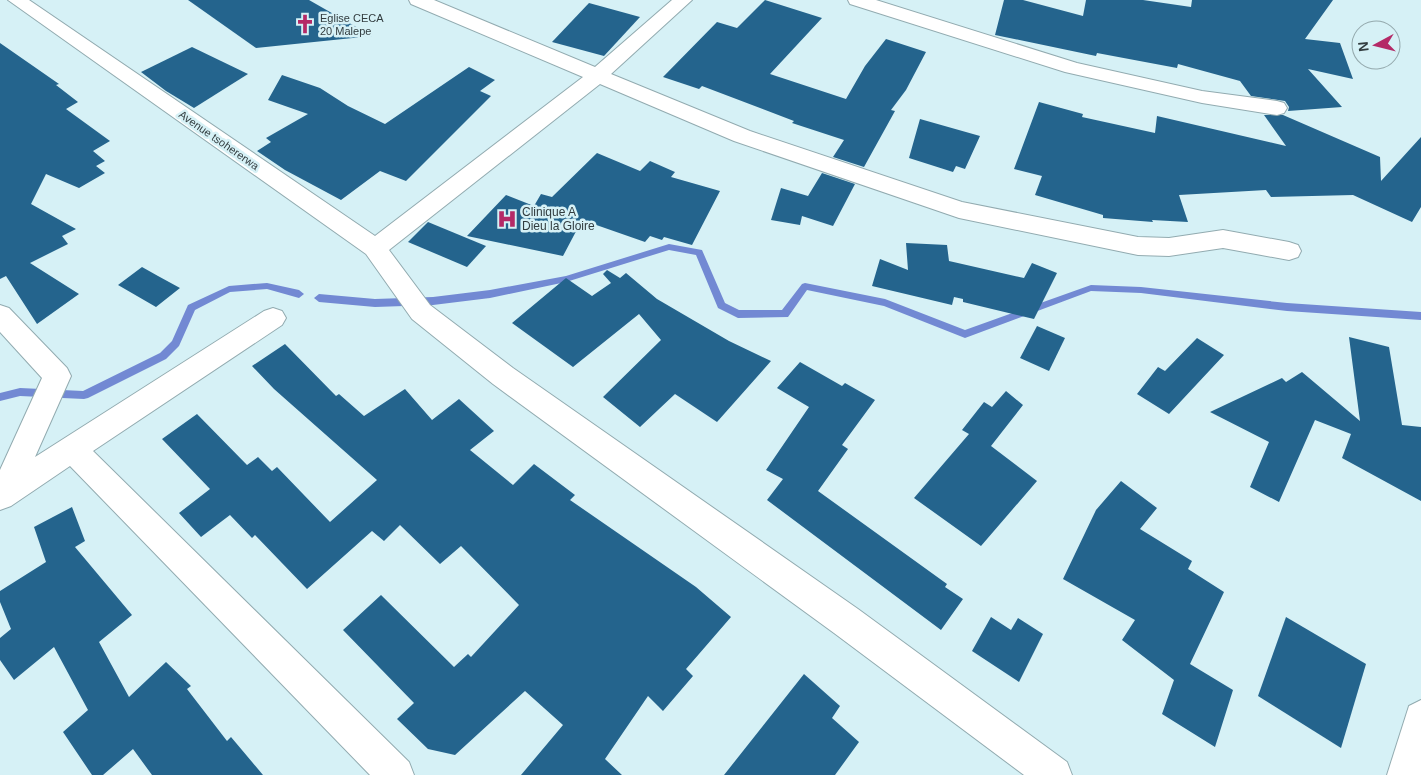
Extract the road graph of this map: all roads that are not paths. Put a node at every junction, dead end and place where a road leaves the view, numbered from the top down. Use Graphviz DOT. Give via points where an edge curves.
graph roads {
  1 [pos="17,0"];
  2 [pos="418,0"];
  3 [pos="683,0"];
  4 [pos="857,0"];
  5 [pos="598,75"];
  6 [pos="1277,108"];
  7 [pos="374,248"];
  8 [pos="1289,251"];
  9 [pos="0,315"];
  10 [pos="273,318"];
  11 [pos="71,448"];
  12 [pos="2,494"];
  13 [pos="1421,718"];
  14 [pos="396,775"];
  15 [pos="1054,775"];
  16 [pos="1405,775"];
  1 -- 7 [label="street, Avenue tsohererwa"];
  2 -- 5 [label="street"];
  3 -- 5 [label="street"];
  4 -- 6 [label="street" via="1072,68 1202,97"];
  5 -- 7 [label="street"];
  5 -- 8 [label="street" via="742,136 959,210 1138,246 1169,247 1223,239"];
  7 -- 15 [label="street, Avenue tsohererwa" via="414,303 503,376 846,621"];
  9 -- 12 [label="street" via="53,387"];
  10 -- 11 [label="street"];
  11 -- 12 [label="street"];
  11 -- 14 [label="street"];
  13 -- 16 [label="street"];
}
